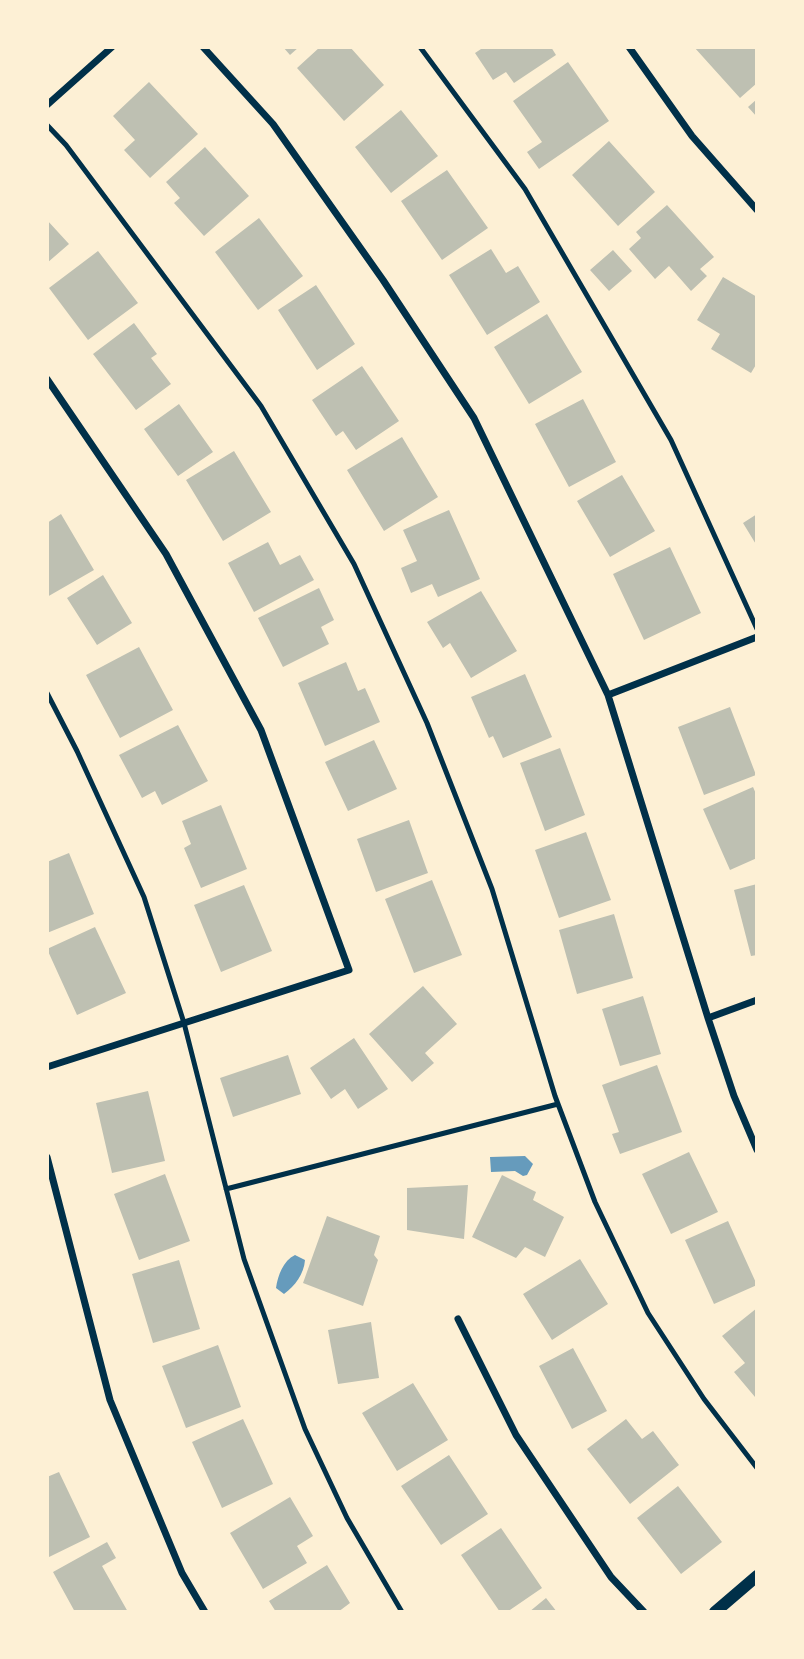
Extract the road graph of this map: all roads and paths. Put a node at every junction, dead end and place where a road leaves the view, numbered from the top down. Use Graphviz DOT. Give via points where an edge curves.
graph roads {
  1 [pos="112,47"];
  2 [pos="203,47"];
  3 [pos="420,47"];
  4 [pos="629,47"];
  5 [pos="47,105"];
  6 [pos="47,125"];
  7 [pos="757,210"];
  8 [pos="47,379"];
  9 [pos="757,629"];
  10 [pos="757,637"];
  11 [pos="47,694"];
  12 [pos="608,695"];
  13 [pos="757,1000"];
  14 [pos="708,1018"];
  15 [pos="184,1023"];
  16 [pos="47,1067"];
  17 [pos="558,1104"];
  18 [pos="757,1150"];
  19 [pos="47,1157"];
  20 [pos="226,1189"];
  21 [pos="458,1319"];
  22 [pos="757,1468"];
  23 [pos="757,1576"];
  24 [pos="205,1612"];
  25 [pos="402,1612"];
  26 [pos="644,1612"];
  27 [pos="715,1612"];
  1 -- 5 [label="street"];
  2 -- 12 [label="street" via="273,124 474,418"];
  3 -- 9 [label="lane" via="525,189 671,440"];
  4 -- 7 [label="street" via="692,136"];
  6 -- 17 [label="lane" via="261,406 354,564 427,723 492,890"];
  8 -- 15 [label="street" via="166,554 261,730 349,970"];
  10 -- 12 [label="street"];
  11 -- 15 [label="lane" via="144,897"];
  12 -- 14 [label="street"];
  13 -- 14 [label="street"];
  14 -- 18 [label="street"];
  15 -- 16 [label="street"];
  15 -- 20 [label="lane"];
  17 -- 20 [label="lane"];
  17 -- 22 [label="lane" via="595,1202 648,1312 704,1399"];
  19 -- 24 [label="street" via="110,1399 181,1573"];
  20 -- 25 [label="lane" via="244,1259 305,1429 347,1518"];
  21 -- 26 [label="street" via="516,1435 611,1577"];
  23 -- 27 [label="street"];
}
